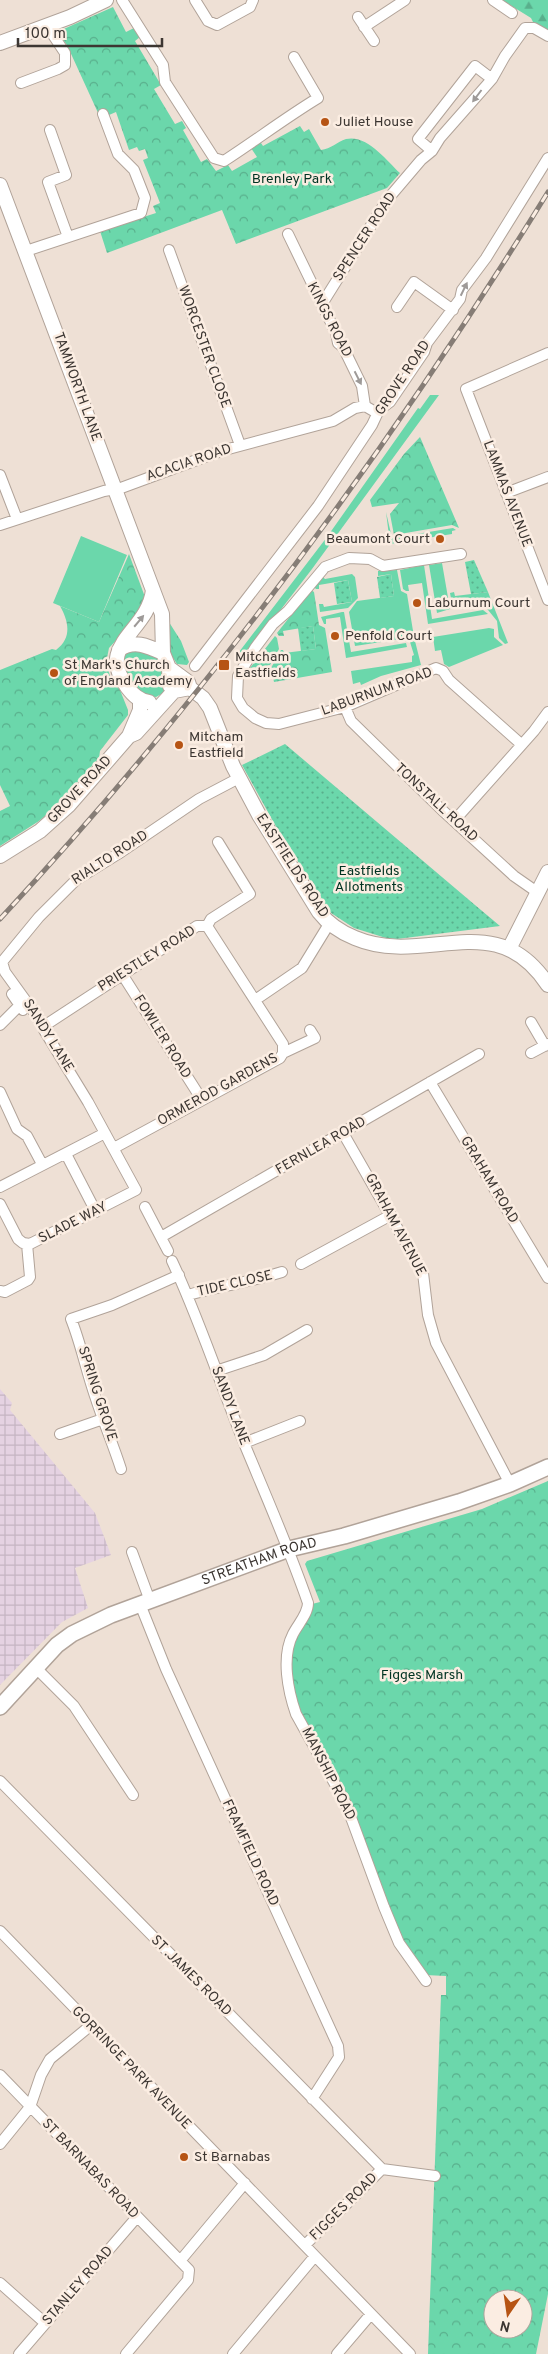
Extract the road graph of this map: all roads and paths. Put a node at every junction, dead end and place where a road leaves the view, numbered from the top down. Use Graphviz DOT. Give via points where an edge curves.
graph roads {
  1 [pos="105,0"];
  2 [pos="122,0"];
  3 [pos="195,0"];
  4 [pos="253,0"];
  5 [pos="405,0"];
  6 [pos="493,0"];
  7 [pos="512,13"];
  8 [pos="358,17"];
  9 [pos="47,26"];
  10 [pos="364,27"];
  11 [pos="548,36"];
  12 [pos="374,41"];
  13 [pos="0,43"];
  14 [pos="294,57"];
  15 [pos="492,79"];
  16 [pos="21,83"];
  17 [pos="103,114"];
  18 [pos="50,130"];
  19 [pos="432,151"];
  20 [pos="548,158"];
  21 [pos="1,190"];
  22 [pos="288,234"];
  23 [pos="68,237"];
  24 [pos="169,250"];
  25 [pos="26,251"];
  26 [pos="322,304"];
  27 [pos="397,307"];
  28 [pos="453,310"];
  29 [pos="548,353"];
  30 [pos="365,406"];
  31 [pos="377,413"];
  32 [pos="240,445"];
  33 [pos="0,475"];
  34 [pos="548,477"];
  35 [pos="114,488"];
  36 [pos="506,493"];
  37 [pos="17,519"];
  38 [pos="0,525"];
  39 [pos="461,554"];
  40 [pos="153,590"];
  41 [pos="548,600"];
  42 [pos="119,650"];
  43 [pos="163,653"];
  44 [pos="195,666"];
  45 [pos="169,668"];
  46 [pos="174,691"];
  47 [pos="195,692"];
  48 [pos="140,701"];
  49 [pos="164,701"];
  50 [pos="346,707"];
  51 [pos="548,712"];
  52 [pos="129,736"];
  53 [pos="521,744"];
  54 [pos="239,778"];
  55 [pos="454,821"];
  56 [pos="218,842"];
  57 [pos="0,856"];
  58 [pos="548,872"];
  59 [pos="537,892"];
  60 [pos="329,924"];
  61 [pos="207,926"];
  62 [pos="509,949"];
  63 [pos="2,962"];
  64 [pos="122,974"];
  65 [pos="548,985"];
  66 [pos="14,991"];
  67 [pos="255,1000"];
  68 [pos="20,1005"];
  69 [pos="26,1015"];
  70 [pos="531,1022"];
  71 [pos="0,1025"];
  72 [pos="44,1026"];
  73 [pos="310,1030"];
  74 [pos="546,1045"];
  75 [pos="283,1052"];
  76 [pos="531,1053"];
  77 [pos="479,1054"];
  78 [pos="430,1082"];
  79 [pos="0,1092"];
  80 [pos="202,1100"];
  81 [pos="344,1133"];
  82 [pos="105,1134"];
  83 [pos="114,1148"];
  84 [pos="66,1154"];
  85 [pos="42,1164"];
  86 [pos="0,1187"];
  87 [pos="136,1190"];
  88 [pos="0,1204"];
  89 [pos="145,1207"];
  90 [pos="96,1212"];
  91 [pos="391,1215"];
  92 [pos="161,1237"];
  93 [pos="27,1244"];
  94 [pos="168,1251"];
  95 [pos="172,1262"];
  96 [pos="301,1264"];
  97 [pos="282,1272"];
  98 [pos="179,1275"];
  99 [pos="548,1278"];
  100 [pos="0,1291"];
  101 [pos="188,1295"];
  102 [pos="307,1330"];
  103 [pos="216,1371"];
  104 [pos="103,1419"];
  105 [pos="300,1422"];
  106 [pos="60,1434"];
  107 [pos="244,1443"];
  108 [pos="548,1466"];
  109 [pos="120,1469"];
  110 [pos="510,1484"];
  111 [pos="132,1552"];
  112 [pos="291,1555"];
  113 [pos="145,1603"];
  114 [pos="35,1667"];
  115 [pos="0,1707"];
  116 [pos="0,1781"];
  117 [pos="133,1795"];
  118 [pos="0,1931"];
  119 [pos="426,1981"];
  120 [pos="90,2026"];
  121 [pos="0,2075"];
  122 [pos="312,2099"];
  123 [pos="30,2107"];
  124 [pos="0,2144"];
  125 [pos="382,2169"];
  126 [pos="435,2176"];
  127 [pos="244,2184"];
  128 [pos="137,2217"];
  129 [pos="305,2245"];
  130 [pos="315,2256"];
  131 [pos="180,2262"];
  132 [pos="0,2283"];
  133 [pos="371,2314"];
  134 [pos="45,2323"];
  135 [pos="19,2354"];
  136 [pos="126,2354"];
  137 [pos="233,2354"];
  138 [pos="337,2354"];
  139 [pos="410,2354"];
  1 -- 9 [label="street"];
  2 -- 14 [label="street" via="163,65 165,82 214,158 224,161 318,98"];
  3 -- 4 [label="street" via="208,21 217,25 250,7"];
  5 -- 10 [label="street"];
  6 -- 7 [label="street"];
  8 -- 10 [label="street"];
  9 -- 13 [label="street"];
  9 -- 16 [label="street" via="64,50 66,62 58,70"];
  10 -- 12 [label="street"];
  11 -- 15 [label="street, SPENCER ROAD" via="534,28 525,28"];
  15 -- 19 [label="street, SPENCER ROAD, one-way"];
  15 -- 19 [label="street" via="475,66 418,139"];
  17 -- 23 [label="street" via="118,154 134,170 145,202 140,213"];
  18 -- 23 [label="street" via="66,175 48,182"];
  19 -- 26 [label="street, SPENCER ROAD" via="387,200"];
  28 -- 20 [label="street, GROVE ROAD, one-way" via="462,290 486,258"];
  21 -- 25 [label="street, TAMWORTH LANE"];
  22 -- 26 [label="street, KINGS ROAD"];
  23 -- 25 [label="street"];
  24 -- 32 [label="street, WORCESTER CLOSE"];
  25 -- 35 [label="street, TAMWORTH LANE"];
  26 -- 30 [label="street, KINGS ROAD, one-way" via="338,343 362,386"];
  27 -- 28 [label="street" via="414,282"];
  28 -- 31 [label="street, GROVE ROAD" via="427,343 390,402"];
  29 -- 36 [label="street, LAMMAS AVENUE" via="466,389"];
  30 -- 31 [label="street"];
  30 -- 32 [label="street, ACACIA ROAD" via="324,424"];
  31 -- 44 [label="street, GROVE ROAD" via="318,506"];
  32 -- 35 [label="street, ACACIA ROAD"];
  33 -- 37 [label="street"];
  34 -- 36 [label="street"];
  35 -- 37 [label="street, ACACIA ROAD"];
  35 -- 40 [label="street, TAMWORTH LANE"];
  36 -- 41 [label="street, LAMMAS AVENUE"];
  37 -- 38 [label="street, ACACIA ROAD"];
  39 -- 50 [label="street, LABURNUM ROAD" via="383,566 370,559 349,558 324,567 268,631 237,680 239,702 248,714 266,723 278,724"];
  42 -- 40 [label="street, one-way" via="149,608"];
  40 -- 43 [label="street, TAMWORTH LANE" via="162,614"];
  42 -- 43 [label="street" via="136,644"];
  42 -- 48 [label="street" via="116,668"];
  43 -- 45 [label="street"];
  45 -- 46 [label="street" via="170,686"];
  45 -- 47 [label="street" via="188,682"];
  46 -- 47 [label="street"];
  46 -- 49 [label="street"];
  47 -- 54 [label="street, EASTFIELDS ROAD" via="210,708"];
  48 -- 49 [label="street"];
  48 -- 52 [label="street, GROVE ROAD" via="140,710"];
  49 -- 52 [label="street, GROVE ROAD" via="136,733"];
  50 -- 53 [label="street, LABURNUM ROAD" via="436,668"];
  50 -- 55 [label="street, TONSTALL ROAD" via="351,722"];
  51 -- 53 [label="street"];
  52 -- 57 [label="street, GROVE ROAD" via="55,819"];
  53 -- 55 [label="street"];
  54 -- 60 [label="street, EASTFIELDS ROAD" via="272,838"];
  54 -- 63 [label="street, RIALTO ROAD" via="199,799 76,880 39,917"];
  55 -- 59 [label="street, TONSTALL ROAD"];
  56 -- 61 [label="street, PRIESTLEY ROAD" via="250,894 211,919"];
  58 -- 59 [label="street"];
  59 -- 62 [label="street"];
  60 -- 62 [label="street, EASTFIELDS ROAD" via="360,940 387,947 408,948 472,940"];
  60 -- 67 [label="street" via="302,968"];
  61 -- 64 [label="street, PRIESTLEY ROAD" via="197,926"];
  61 -- 67 [label="street"];
  62 -- 65 [label="street, EASTFIELDS ROAD" via="529,963"];
  63 -- 66 [label="street, SANDY LANE"];
  64 -- 72 [label="street, PRIESTLEY ROAD"];
  64 -- 80 [label="street, FOWLER ROAD"];
  66 -- 68 [label="street"];
  66 -- 72 [label="street, SANDY LANE"];
  67 -- 75 [label="street" via="283,1044"];
  68 -- 69 [label="street"];
  68 -- 71 [label="street"];
  70 -- 74 [label="street"];
  72 -- 82 [label="street, SANDY LANE"];
  73 -- 75 [label="street, ORMEROD GARDENS" via="315,1038"];
  74 -- 76 [label="street"];
  75 -- 80 [label="street, ORMEROD GARDENS" via="280,1058"];
  77 -- 78 [label="street, FERNLEA ROAD"];
  78 -- 81 [label="street, FERNLEA ROAD"];
  78 -- 99 [label="street, GRAHAM ROAD"];
  79 -- 85 [label="street" via="17,1129 27,1136"];
  80 -- 83 [label="street, ORMEROD GARDENS"];
  81 -- 91 [label="street, GRAHAM AVENUE"];
  81 -- 92 [label="street, FERNLEA ROAD"];
  82 -- 83 [label="street, SANDY LANE"];
  82 -- 84 [label="street"];
  83 -- 87 [label="street, SANDY LANE"];
  84 -- 85 [label="street"];
  84 -- 90 [label="street"];
  85 -- 86 [label="street"];
  87 -- 90 [label="street, SLADE WAY"];
  88 -- 93 [label="street, SLADE WAY" via="18,1239"];
  89 -- 92 [label="street"];
  90 -- 93 [label="street, SLADE WAY" via="34,1244"];
  91 -- 96 [label="street"];
  91 -- 110 [label="street, GRAHAM AVENUE" via="423,1273 428,1315 436,1343"];
  92 -- 94 [label="street"];
  93 -- 100 [label="street" via="30,1277 5,1292"];
  95 -- 98 [label="street, SANDY LANE"];
  97 -- 101 [label="street, TIDE CLOSE"];
  98 -- 101 [label="street, SANDY LANE"];
  98 -- 104 [label="street, SPRING GROVE" via="112,1305 71,1319"];
  101 -- 103 [label="street, SANDY LANE"];
  102 -- 103 [label="street" via="264,1355"];
  103 -- 107 [label="street, SANDY LANE"];
  104 -- 106 [label="street"];
  104 -- 109 [label="street, SPRING GROVE"];
  105 -- 107 [label="street"];
  107 -- 112 [label="street, SANDY LANE"];
  108 -- 110 [label="main road, STREATHAM ROAD"];
  110 -- 112 [label="main road, STREATHAM ROAD"];
  111 -- 113 [label="street, FRAMFIELD ROAD"];
  112 -- 113 [label="main road, STREATHAM ROAD"];
  112 -- 119 [label="street, MANSHIP ROAD" via="308,1607 289,1645 287,1659 291,1699 296,1714 346,1804 399,1943"];
  113 -- 114 [label="main road, STREATHAM ROAD" via="72,1634"];
  113 -- 122 [label="street, FRAMFIELD ROAD" via="170,1678 338,2046 339,2057"];
  114 -- 115 [label="main road, STREATHAM ROAD"];
  114 -- 117 [label="street" via="74,1706"];
  116 -- 122 [label="street, ST .JAMES ROAD"];
  118 -- 120 [label="street, GORRINGE PARK AVENUE"];
  120 -- 123 [label="street" via="50,2059"];
  120 -- 127 [label="street, GORRINGE PARK AVENUE"];
  121 -- 123 [label="street, ST BARNABAS ROAD"];
  122 -- 125 [label="street, ST .JAMES ROAD"];
  123 -- 124 [label="street"];
  123 -- 128 [label="street, ST BARNABAS ROAD"];
  125 -- 126 [label="street"];
  125 -- 129 [label="street, FIGGES ROAD"];
  127 -- 129 [label="street, GORRINGE PARK AVENUE"];
  127 -- 131 [label="street"];
  128 -- 131 [label="street, ST BARNABAS ROAD"];
  128 -- 134 [label="street, STANLEY ROAD"];
  129 -- 130 [label="street, GORRINGE PARK AVENUE"];
  130 -- 133 [label="street, GORRINGE PARK AVENUE"];
  130 -- 137 [label="street"];
  131 -- 136 [label="street" via="189,2270 188,2280"];
  132 -- 134 [label="street"];
  133 -- 138 [label="street"];
  133 -- 139 [label="street, GORRINGE PARK AVENUE"];
  134 -- 135 [label="street, STANLEY ROAD"];
}
